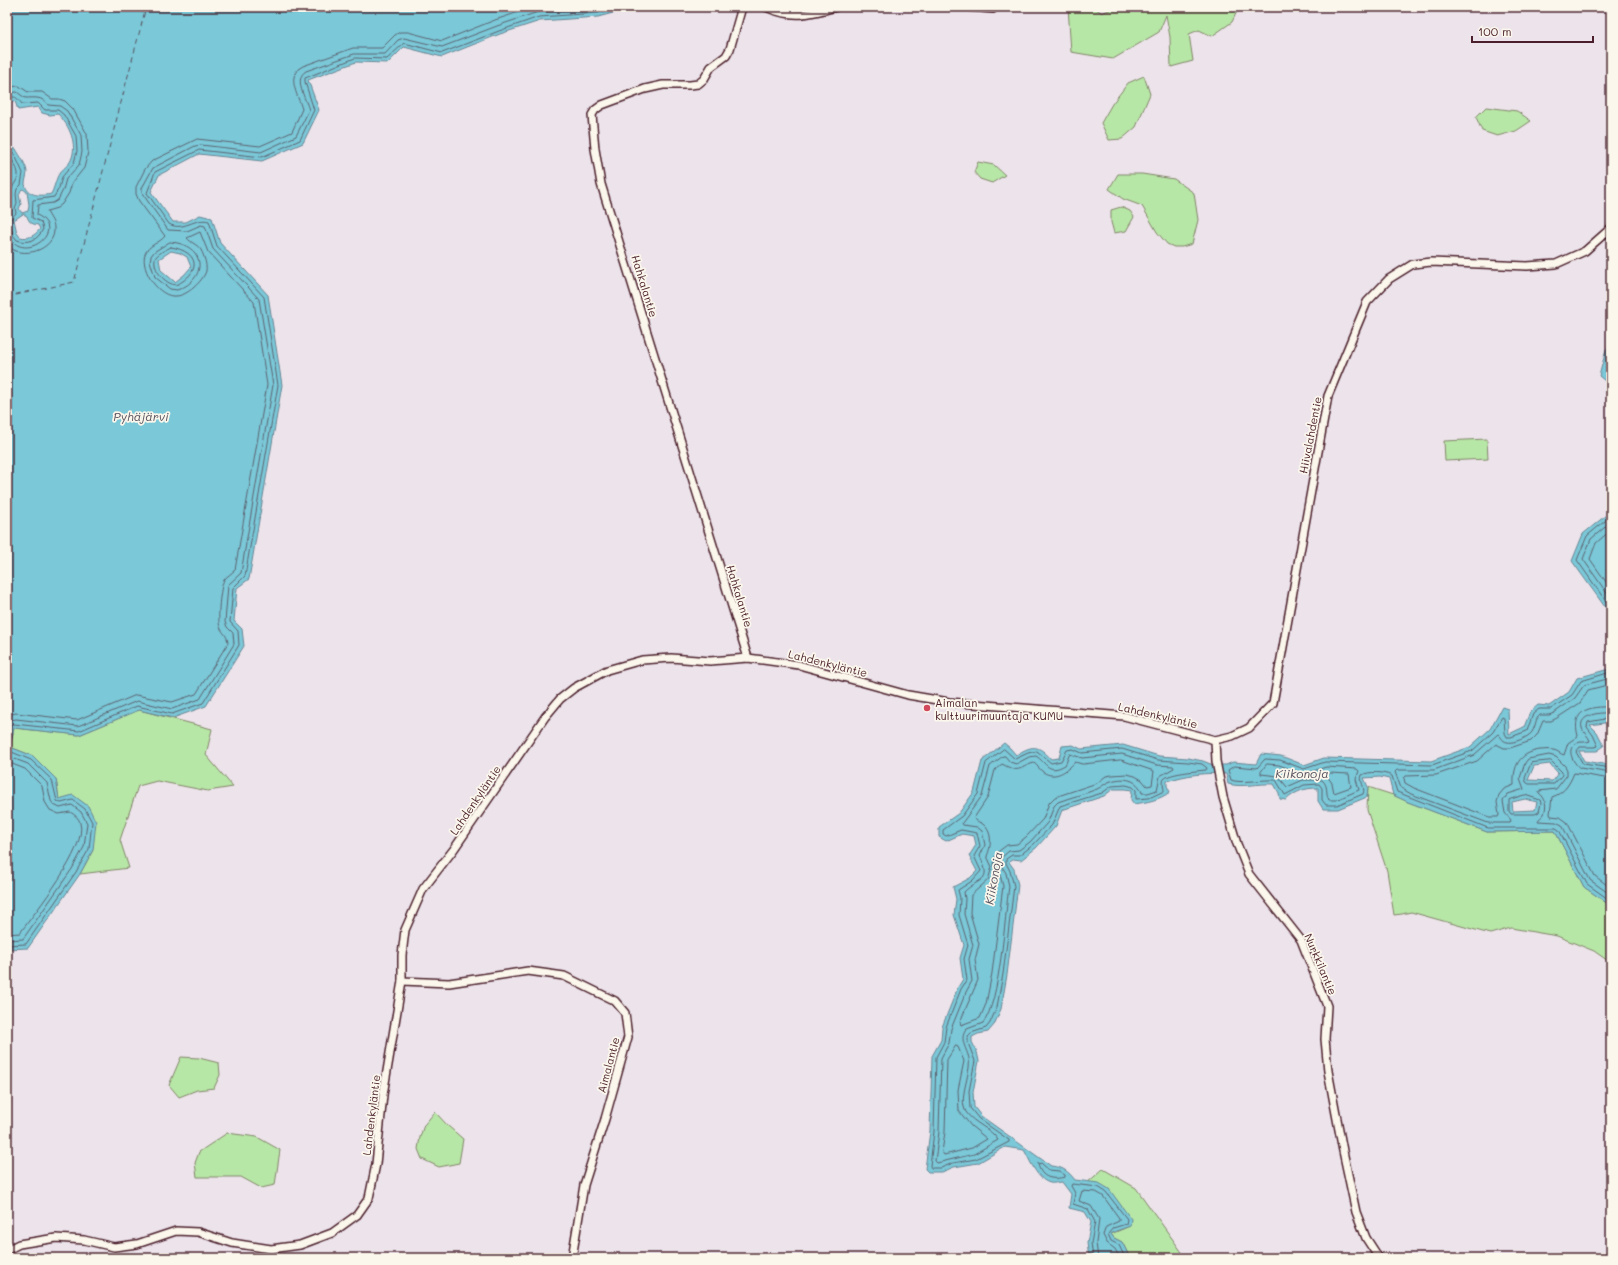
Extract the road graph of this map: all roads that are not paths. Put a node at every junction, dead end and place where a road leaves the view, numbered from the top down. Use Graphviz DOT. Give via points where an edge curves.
graph roads {
  1 [pos="742,7"];
  2 [pos="766,7"];
  3 [pos="836,7"];
  4 [pos="968,7"];
  5 [pos="993,9"];
  6 [pos="1611,228"];
  7 [pos="748,658"];
  8 [pos="1215,740"];
  9 [pos="402,981"];
  10 [pos="7,1250"];
  11 [pos="572,1258"];
  12 [pos="1379,1258"];
  1 -- 7 [label="street, Hahkalantie" via="726,56 711,67 698,84 663,85 644,89 602,105 592,116 601,184"];
  2 -- 3 [label="street" via="791,15"];
  4 -- 5 [label="street"];
  6 -- 8 [label="street, Hiivalahdentie" via="1586,251 1556,264 1413,264 1389,279 1367,302 1328,396 1272,703 1249,728"];
  7 -- 8 [label="street, Lahdenkyläntie" via="799,665 908,695 949,702 1124,716"];
  7 -- 9 [label="street, Lahdenkyläntie" via="710,661 671,658 642,660 607,670 574,688 560,699 423,889 405,930"];
  8 -- 12 [label="street, Nurkkilantie" via="1223,798 1249,874 1301,940 1327,1006 1325,1039 1328,1071 1343,1151 1356,1212 1366,1238"];
  9 -- 10 [label="street, Lahdenkyläntie" via="369,1198 357,1215 332,1233 300,1245 271,1249 232,1243 198,1232 176,1231 137,1244 114,1247 84,1240 56,1238 19,1244"];
  9 -- 11 [label="street, Aimalantie" via="449,982 528,971 564,976 615,1001 625,1013 628,1037 584,1185"];
}
